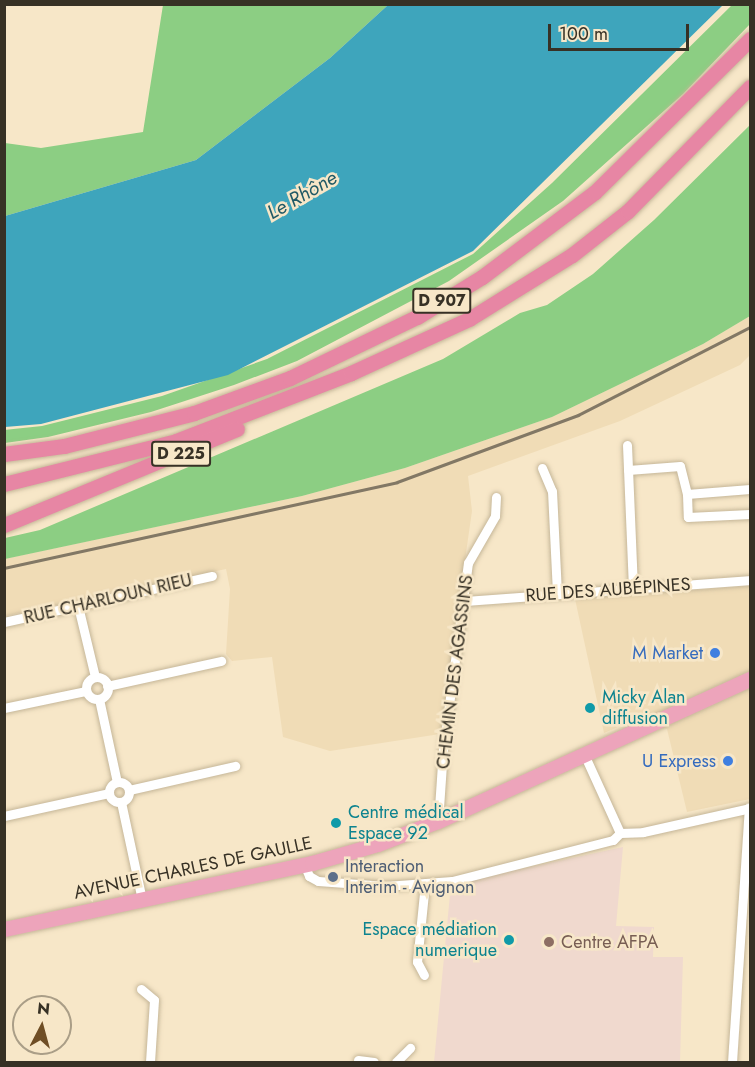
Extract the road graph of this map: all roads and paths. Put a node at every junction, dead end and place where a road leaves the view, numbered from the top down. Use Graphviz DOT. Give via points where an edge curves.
graph roads {
  1 [pos="750,39"];
  2 [pos="750,87"];
  3 [pos="351,372"];
  4 [pos="627,445"];
  5 [pos="64,446"];
  6 [pos="4,454"];
  7 [pos="4,461"];
  8 [pos="542,468"];
  9 [pos="628,470"];
  10 [pos="4,484"];
  11 [pos="750,489"];
  12 [pos="687,494"];
  13 [pos="496,496"];
  14 [pos="750,514"];
  15 [pos="4,525"];
  16 [pos="212,576"];
  17 [pos="750,580"];
  18 [pos="633,589"];
  19 [pos="557,594"];
  20 [pos="466,601"];
  21 [pos="78,606"];
  22 [pos="4,622"];
  23 [pos="221,661"];
  24 [pos="95,677"];
  25 [pos="750,679"];
  26 [pos="107,686"];
  27 [pos="86,690"];
  28 [pos="99,699"];
  29 [pos="4,708"];
  30 [pos="584,754"];
  31 [pos="235,766"];
  32 [pos="117,782"];
  33 [pos="129,790"];
  34 [pos="109,793"];
  35 [pos="121,802"];
  36 [pos="750,808"];
  37 [pos="4,816"];
  38 [pos="443,818"];
  39 [pos="620,833"];
  40 [pos="304,864"];
  41 [pos="425,883"];
  42 [pos="142,900"];
  43 [pos="4,929"];
  44 [pos="424,975"];
  45 [pos="141,989"];
  46 [pos="410,1048"];
  47 [pos="358,1060"];
  48 [pos="150,1062"];
  49 [pos="374,1062"];
  50 [pos="396,1062"];
  51 [pos="732,1062"];
  1 -- 5 [label="highway, D 907" via="595,192 491,270 417,317 290,378 194,412"];
  2 -- 3 [label="highway, D 907" via="628,211 572,255 469,319"];
  3 -- 10 [label="highway, D 907" via="176,441"];
  3 -- 15 [label="highway, D 225" via="342,384"];
  4 -- 9 [label="street"];
  5 -- 6 [label="highway"];
  5 -- 7 [label="highway, D 907"];
  8 -- 19 [label="street" via="552,491"];
  9 -- 12 [label="street" via="680,466"];
  9 -- 18 [label="street"];
  11 -- 12 [label="street"];
  12 -- 14 [label="street" via="688,517"];
  13 -- 20 [label="street, CHEMIN DES AGASSINS" via="495,516 468,563"];
  16 -- 21 [label="street, RUE CHARLOUN RIEU"];
  17 -- 18 [label="street, RUE DES AUBÉPINES"];
  18 -- 19 [label="street, RUE DES AUBÉPINES"];
  19 -- 20 [label="street, RUE DES AUBÉPINES"];
  20 -- 38 [label="street, CHEMIN DES AGASSINS" via="443,750 439,808"];
  21 -- 22 [label="street, RUE CHARLOUN RIEU"];
  21 -- 24 [label="street"];
  23 -- 26 [label="street"];
  24 -- 26 [label="street" via="103,679"];
  24 -- 27 [label="street" via="87,682"];
  25 -- 30 [label="main road, AVENUE CHARLES DE GAULLE"];
  26 -- 28 [label="street"];
  27 -- 28 [label="street"];
  27 -- 29 [label="street"];
  28 -- 32 [label="street"];
  30 -- 38 [label="main road, AVENUE CHARLES DE GAULLE"];
  30 -- 39 [label="street"];
  31 -- 33 [label="street"];
  32 -- 33 [label="street" via="124,783"];
  32 -- 34 [label="street"];
  33 -- 35 [label="street" via="128,798"];
  34 -- 35 [label="street" via="113,800"];
  34 -- 37 [label="street"];
  35 -- 42 [label="street"];
  36 -- 39 [label="street" via="643,832"];
  36 -- 51 [label="street"];
  38 -- 40 [label="main road, AVENUE CHARLES DE GAULLE" via="378,844"];
  39 -- 41 [label="street" via="613,840 501,866 493,874"];
  40 -- 41 [label="street" via="309,876 318,881 386,886"];
  40 -- 42 [label="main road, AVENUE CHARLES DE GAULLE"];
  41 -- 44 [label="street" via="417,962"];
  42 -- 43 [label="main road, AVENUE CHARLES DE GAULLE"];
  45 -- 48 [label="street" via="154,1000"];
  46 -- 50 [label="street"];
  47 -- 49 [label="street"];
}
